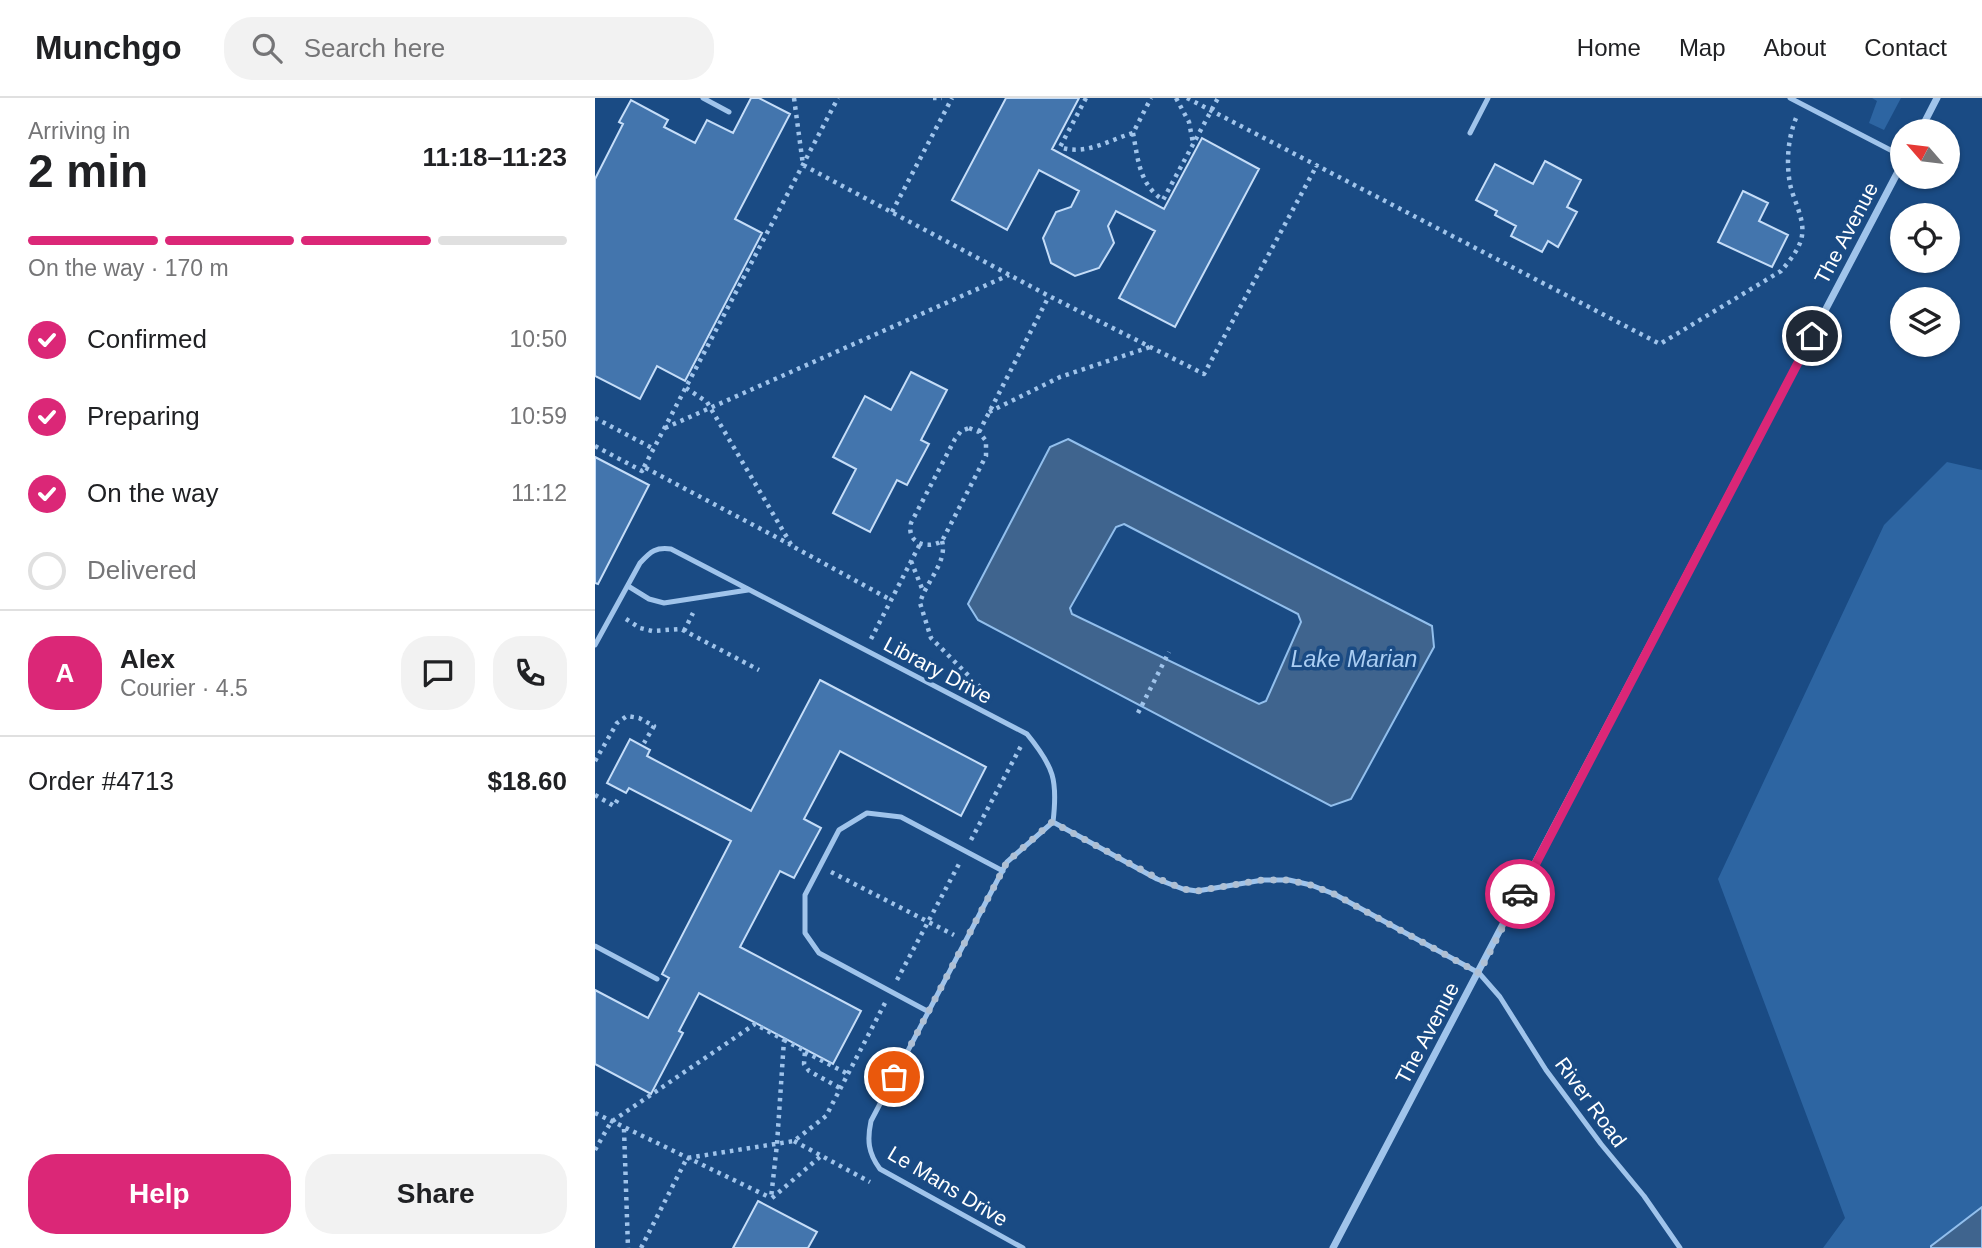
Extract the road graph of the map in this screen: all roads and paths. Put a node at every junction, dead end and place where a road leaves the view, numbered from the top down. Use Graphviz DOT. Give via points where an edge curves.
graph roads {
  1 [pos="703,98"];
  2 [pos="794,98"];
  3 [pos="838,98"];
  4 [pos="933,98"];
  5 [pos="942,98"];
  6 [pos="952,98"];
  7 [pos="1086,98"];
  8 [pos="1151,98"];
  9 [pos="1176,98"];
  10 [pos="1187,98"];
  11 [pos="1218,98"];
  12 [pos="1488,98"];
  13 [pos="1790,98"];
  14 [pos="1937,98"];
  15 [pos="1802,104"];
  16 [pos="1211,110"];
  17 [pos="729,112"];
  18 [pos="1926,119"];
  19 [pos="1133,133"];
  20 [pos="1470,133"];
  21 [pos="1193,144"];
  22 [pos="1890,150"];
  23 [pos="803,165"];
  24 [pos="1317,165"];
  25 [pos="1890,187"];
  26 [pos="892,212"];
  27 [pos="1010,275"];
  28 [pos="1049,296"];
  29 [pos="1151,347"];
  30 [pos="686,388"];
  31 [pos="711,409"];
  32 [pos="989,412"];
  33 [pos="595,418"];
  34 [pos="665,428"];
  35 [pos="979,432"];
  36 [pos="595,446"];
  37 [pos="653,449"];
  38 [pos="644,467"];
  39 [pos="942,541"];
  40 [pos="920,544"];
  41 [pos="792,546"];
  42 [pos="911,561"];
  43 [pos="628,586"];
  44 [pos="748,590"];
  45 [pos="924,592"];
  46 [pos="891,600"];
  47 [pos="613,611"];
  48 [pos="595,645"];
  49 [pos="866,649"];
  50 [pos="1169,652"];
  51 [pos="759,670"];
  52 [pos="1138,713"];
  53 [pos="1015,728"];
  54 [pos="1027,734"];
  55 [pos="644,743"];
  56 [pos="598,750"];
  57 [pos="595,761"];
  58 [pos="595,795"];
  59 [pos="618,799"];
  60 [pos="1052,822"];
  61 [pos="965,851"];
  62 [pos="820,866"];
  63 [pos="1003,871"];
  64 [pos="928,922"];
  65 [pos="967,942"];
  66 [pos="595,946"];
  67 [pos="1479,973"];
  68 [pos="657,979"];
  69 [pos="891,992"];
  70 [pos="929,1012"];
  71 [pos="784,1040"];
  72 [pos="805,1051"];
  73 [pos="848,1074"];
  74 [pos="841,1088"];
  75 [pos="595,1113"];
  76 [pos="611,1122"];
  77 [pos="624,1129"];
  78 [pos="777,1144"];
  79 [pos="595,1150"];
  80 [pos="822,1156"];
  81 [pos="687,1158"];
  82 [pos="771,1198"];
  83 [pos="628,1248"];
  84 [pos="641,1248"];
  85 [pos="1024,1248"];
  86 [pos="1333,1248"];
  87 [pos="1679,1248"];
  1 -- 17 [label="lane"];
  2 -- 23 [label="path"];
  3 -- 23 [label="path"];
  4 -- 5 [label="path"];
  6 -- 26 [label="path"];
  7 -- 19 [label="path" via="1061,147 1085,150"];
  8 -- 19 [label="path"];
  9 -- 21 [label="path" via="1189,122"];
  10 -- 16 [label="path"];
  11 -- 16 [label="path"];
  12 -- 20 [label="lane"];
  13 -- 15 [label="lane"];
  14 -- 18 [label="street"];
  15 -- 22 [label="lane"];
  15 -- 24 [label="path" via="1787,153 1790,182 1803,222 1800,242 1781,271 1660,344"];
  16 -- 21 [label="path"];
  16 -- 24 [label="path"];
  19 -- 21 [label="path" via="1143,178 1163,200"];
  23 -- 26 [label="path"];
  23 -- 30 [label="path"];
  24 -- 29 [label="path" via="1204,374"];
  25 -- 67 [label="street, The Avenue"];
  26 -- 27 [label="path"];
  27 -- 28 [label="path"];
  27 -- 31 [label="path"];
  28 -- 29 [label="path"];
  28 -- 32 [label="path"];
  29 -- 32 [label="path" via="1060,377"];
  30 -- 31 [label="path"];
  30 -- 34 [label="path"];
  31 -- 34 [label="path"];
  31 -- 41 [label="path"];
  32 -- 35 [label="path"];
  33 -- 37 [label="path"];
  34 -- 37 [label="path"];
  35 -- 39 [label="path" via="986,441 985,456"];
  35 -- 40 [label="path" via="961,431 917,511 909,531"];
  36 -- 38 [label="path" via="642,471"];
  37 -- 38 [label="path"];
  38 -- 41 [label="path"];
  39 -- 40 [label="path"];
  39 -- 45 [label="path" via="940,561"];
  40 -- 42 [label="path"];
  41 -- 46 [label="path"];
  42 -- 45 [label="path"];
  42 -- 46 [label="path"];
  43 -- 44 [label="lane" via="664,603"];
  43 -- 44 [label="lane, Library Drive" via="641,563 659,548 671,549"];
  43 -- 47 [label="lane, Library Drive"];
  44 -- 49 [label="lane, Library Drive"];
  45 -- 53 [label="path" via="919,603 931,638 990,696"];
  46 -- 49 [label="path"];
  47 -- 48 [label="lane, Library Drive"];
  47 -- 51 [label="path" via="640,628 681,629"];
  49 -- 53 [label="lane, Library Drive"];
  50 -- 52 [label="path"];
  53 -- 54 [label="lane, Library Drive"];
  54 -- 60 [label="lane, Library Drive" via="1047,759 1057,792"];
  54 -- 61 [label="path"];
  55 -- 56 [label="path" via="654,726 627,716"];
  56 -- 57 [label="path"];
  58 -- 59 [label="path" via="614,806"];
  60 -- 63 [label="lane, Le Mans Drive" via="1007,862"];
  60 -- 67 [label="lane" via="1183,889 1197,891 1262,880 1311,885"];
  61 -- 62 [label="lane" via="901,817 867,813 839,830"];
  61 -- 63 [label="lane"];
  61 -- 64 [label="path"];
  62 -- 64 [label="path"];
  62 -- 69 [label="lane" via="805,895 805,933 819,953"];
  63 -- 65 [label="lane, Le Mans Drive"];
  64 -- 65 [label="path"];
  64 -- 69 [label="path"];
  65 -- 70 [label="lane, Le Mans Drive"];
  66 -- 68 [label="lane"];
  67 -- 86 [label="street, The Avenue"];
  67 -- 87 [label="lane, River Road"];
  69 -- 70 [label="lane"];
  69 -- 73 [label="path"];
  70 -- 85 [label="lane, Le Mans Drive" via="871,1121 867,1138 871,1157 880,1169"];
  71 -- 72 [label="path"];
  71 -- 76 [label="path" via="755,1024"];
  71 -- 78 [label="path"];
  72 -- 73 [label="path"];
  72 -- 74 [label="path" via="804,1064 809,1071"];
  73 -- 74 [label="path"];
  74 -- 78 [label="path" via="825,1116 794,1141"];
  75 -- 76 [label="path"];
  76 -- 77 [label="path"];
  76 -- 79 [label="path"];
  77 -- 81 [label="path"];
  77 -- 83 [label="path"];
  78 -- 81 [label="path"];
  78 -- 82 [label="path"];
  80 -- 82 [label="path"];
  81 -- 82 [label="path"];
  81 -- 84 [label="path"];
}
